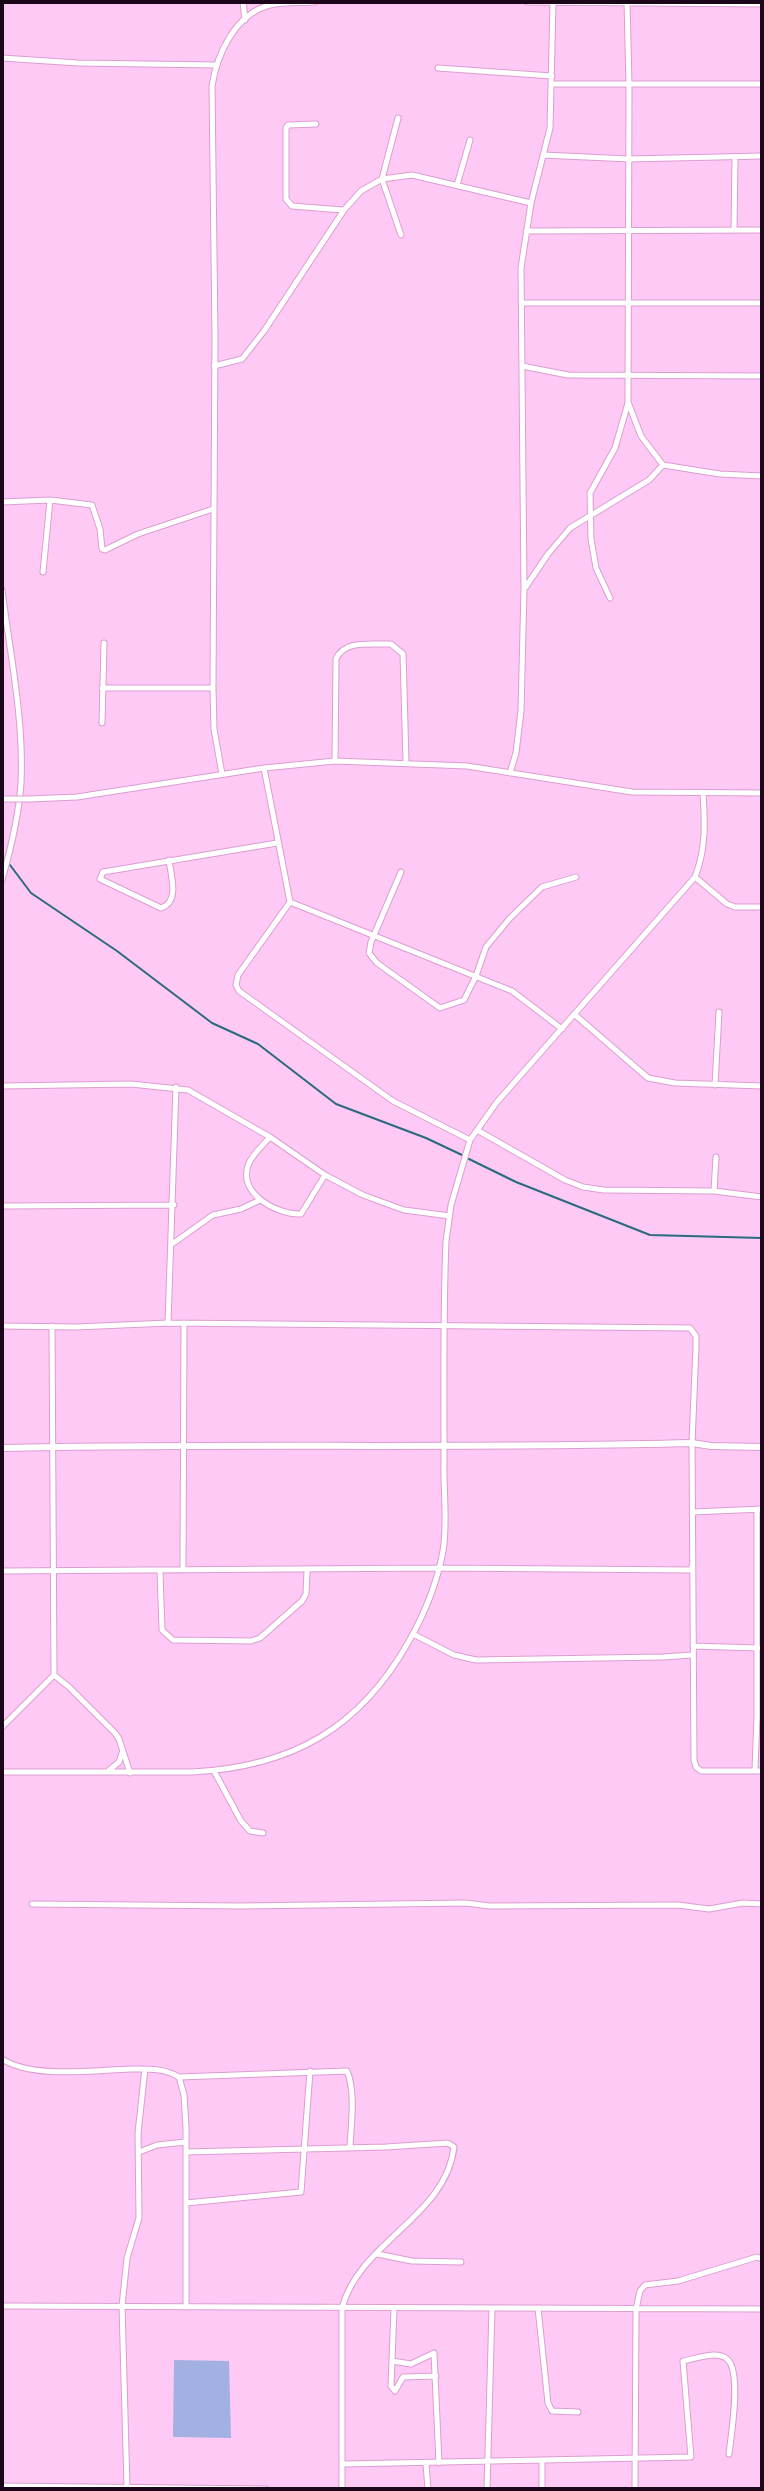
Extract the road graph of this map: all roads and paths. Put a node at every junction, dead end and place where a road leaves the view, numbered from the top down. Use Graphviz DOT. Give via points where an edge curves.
graph roads {
  1 [pos="243,2"];
  2 [pos="315,2"];
  3 [pos="527,2"];
  4 [pos="553,3"];
  5 [pos="627,3"];
  6 [pos="733,3"];
  7 [pos="762,4"];
  8 [pos="245,20"];
  9 [pos="2,58"];
  10 [pos="216,65"];
  11 [pos="438,68"];
  12 [pos="552,76"];
  13 [pos="553,84"];
  14 [pos="629,84"];
  15 [pos="762,84"];
  16 [pos="398,118"];
  17 [pos="316,124"];
  18 [pos="470,140"];
  19 [pos="543,155"];
  20 [pos="762,156"];
  21 [pos="735,157"];
  22 [pos="629,159"];
  23 [pos="382,179"];
  24 [pos="457,185"];
  25 [pos="531,203"];
  26 [pos="344,210"];
  27 [pos="734,230"];
  28 [pos="762,230"];
  29 [pos="526,231"];
  30 [pos="629,231"];
  31 [pos="401,235"];
  32 [pos="521,303"];
  33 [pos="762,303"];
  34 [pos="630,304"];
  35 [pos="214,366"];
  36 [pos="522,366"];
  37 [pos="627,376"];
  38 [pos="762,376"];
  39 [pos="628,402"];
  40 [pos="663,465"];
  41 [pos="762,476"];
  42 [pos="50,500"];
  43 [pos="2,502"];
  44 [pos="213,509"];
  45 [pos="589,517"];
  46 [pos="43,572"];
  47 [pos="524,589"];
  48 [pos="2,590"];
  49 [pos="610,598"];
  50 [pos="104,643"];
  51 [pos="102,688"];
  52 [pos="213,688"];
  53 [pos="102,723"];
  54 [pos="335,761"];
  55 [pos="406,762"];
  56 [pos="264,768"];
  57 [pos="510,773"];
  58 [pos="222,774"];
  59 [pos="703,793"];
  60 [pos="762,793"];
  61 [pos="2,799"];
  62 [pos="277,843"];
  63 [pos="169,860"];
  64 [pos="401,872"];
  65 [pos="576,877"];
  66 [pos="695,877"];
  67 [pos="2,880"];
  68 [pos="290,902"];
  69 [pos="762,907"];
  70 [pos="374,935"];
  71 [pos="476,976"];
  72 [pos="719,1012"];
  73 [pos="574,1014"];
  74 [pos="562,1029"];
  75 [pos="715,1085"];
  76 [pos="2,1086"];
  77 [pos="762,1086"];
  78 [pos="176,1087"];
  79 [pos="477,1130"];
  80 [pos="270,1137"];
  81 [pos="470,1140"];
  82 [pos="716,1157"];
  83 [pos="325,1175"];
  84 [pos="714,1191"];
  85 [pos="762,1197"];
  86 [pos="260,1200"];
  87 [pos="174,1205"];
  88 [pos="2,1206"];
  89 [pos="450,1216"];
  90 [pos="172,1245"];
  91 [pos="168,1323"];
  92 [pos="184,1323"];
  93 [pos="2,1326"];
  94 [pos="52,1326"];
  95 [pos="445,1326"];
  96 [pos="692,1443"];
  97 [pos="444,1445"];
  98 [pos="183,1446"];
  99 [pos="53,1447"];
  100 [pos="762,1447"];
  101 [pos="2,1448"];
  102 [pos="759,1509"];
  103 [pos="693,1512"];
  104 [pos="693,1565"];
  105 [pos="760,1566"];
  106 [pos="438,1568"];
  107 [pos="183,1570"];
  108 [pos="2,1571"];
  109 [pos="160,1571"];
  110 [pos="307,1571"];
  111 [pos="52,1572"];
  112 [pos="759,1614"];
  113 [pos="413,1634"];
  114 [pos="693,1646"];
  115 [pos="758,1648"];
  116 [pos="692,1655"];
  117 [pos="760,1665"];
  118 [pos="54,1675"];
  119 [pos="760,1717"];
  120 [pos="2,1727"];
  121 [pos="122,1752"];
  122 [pos="758,1770"];
  123 [pos="214,1771"];
  124 [pos="2,1772"];
  125 [pos="107,1772"];
  126 [pos="130,1773"];
  127 [pos="263,1833"];
  128 [pos="32,1904"];
  129 [pos="762,1904"];
  130 [pos="2,2059"];
  131 [pos="145,2069"];
  132 [pos="310,2071"];
  133 [pos="179,2077"];
  134 [pos="186,2142"];
  135 [pos="350,2147"];
  136 [pos="306,2148"];
  137 [pos="139,2152"];
  138 [pos="186,2152"];
  139 [pos="186,2203"];
  140 [pos="376,2253"];
  141 [pos="762,2259"];
  142 [pos="461,2262"];
  143 [pos="2,2306"];
  144 [pos="122,2306"];
  145 [pos="186,2307"];
  146 [pos="342,2308"];
  147 [pos="394,2308"];
  148 [pos="538,2308"];
  149 [pos="492,2309"];
  150 [pos="636,2309"];
  151 [pos="762,2309"];
  152 [pos="392,2361"];
  153 [pos="406,2364"];
  154 [pos="436,2376"];
  155 [pos="403,2377"];
  156 [pos="578,2412"];
  157 [pos="729,2454"];
  158 [pos="635,2460"];
  159 [pos="542,2461"];
  160 [pos="487,2462"];
  161 [pos="439,2463"];
  162 [pos="344,2464"];
  163 [pos="426,2464"];
  164 [pos="2,2486"];
  165 [pos="127,2487"];
  166 [pos="42,2488"];
  167 [pos="165,2488"];
  168 [pos="210,2488"];
  169 [pos="266,2489"];
  170 [pos="342,2489"];
  171 [pos="428,2489"];
  172 [pos="487,2489"];
  173 [pos="542,2489"];
  174 [pos="635,2489"];
  1 -- 8 [label="street"];
  2 -- 8 [label="street" via="270,5"];
  3 -- 4 [label="street"];
  4 -- 5 [label="street"];
  4 -- 12 [label="street"];
  5 -- 6 [label="street"];
  5 -- 14 [label="street"];
  6 -- 7 [label="street"];
  8 -- 10 [label="street" via="223,46"];
  9 -- 10 [label="street"];
  10 -- 35 [label="street"];
  11 -- 12 [label="street"];
  12 -- 13 [label="street"];
  13 -- 14 [label="street"];
  13 -- 19 [label="street"];
  14 -- 15 [label="street"];
  14 -- 22 [label="street"];
  16 -- 23 [label="street"];
  17 -- 26 [label="street" via="286,128 286,199 292,206"];
  18 -- 24 [label="street"];
  19 -- 22 [label="street"];
  19 -- 25 [label="street"];
  20 -- 21 [label="street"];
  21 -- 22 [label="street"];
  21 -- 27 [label="street"];
  22 -- 30 [label="street"];
  23 -- 24 [label="street" via="412,175"];
  23 -- 26 [label="street"];
  23 -- 31 [label="street"];
  24 -- 25 [label="street"];
  25 -- 29 [label="street"];
  26 -- 35 [label="street" via="242,359"];
  27 -- 28 [label="street"];
  27 -- 30 [label="street"];
  29 -- 30 [label="street"];
  29 -- 32 [label="street"];
  30 -- 34 [label="street"];
  32 -- 34 [label="street"];
  32 -- 36 [label="street"];
  33 -- 34 [label="street"];
  34 -- 37 [label="street"];
  35 -- 44 [label="street"];
  36 -- 37 [label="street" via="568,375"];
  36 -- 47 [label="street"];
  37 -- 38 [label="street"];
  37 -- 39 [label="street"];
  39 -- 40 [label="street" via="641,436"];
  39 -- 45 [label="street" via="615,448 590,493"];
  40 -- 41 [label="street"];
  40 -- 45 [label="street" via="649,480"];
  42 -- 43 [label="street"];
  42 -- 44 [label="street" via="92,505 105,550"];
  42 -- 46 [label="street"];
  44 -- 52 [label="street"];
  45 -- 47 [label="street" via="570,528"];
  45 -- 49 [label="street" via="596,568"];
  47 -- 57 [label="street" via="521,711"];
  48 -- 67 [label="street" via="21,756 16,827"];
  50 -- 51 [label="street"];
  51 -- 52 [label="street"];
  51 -- 53 [label="street"];
  52 -- 58 [label="street"];
  54 -- 55 [label="street"];
  54 -- 55 [label="street" via="338,653 349,645 391,644 403,654"];
  54 -- 56 [label="street"];
  55 -- 57 [label="street"];
  56 -- 58 [label="street"];
  56 -- 62 [label="street"];
  57 -- 59 [label="street" via="632,792"];
  58 -- 61 [label="street, bridge" via="77,797"];
  59 -- 60 [label="street"];
  59 -- 66 [label="street" via="703,859"];
  62 -- 63 [label="street"];
  62 -- 68 [label="street"];
  63 -- 63 [label="street" via="172,894 165,908 100,879 103,872"];
  64 -- 70 [label="street"];
  65 -- 71 [label="street" via="536,891 490,940"];
  66 -- 69 [label="street" via="727,904"];
  66 -- 73 [label="street"];
  68 -- 70 [label="street"];
  68 -- 81 [label="street" via="238,975 239,991 393,1101"];
  70 -- 71 [label="street"];
  70 -- 71 [label="street" via="369,953 377,963 440,1008 464,1000"];
  71 -- 74 [label="street" via="524,998"];
  72 -- 75 [label="street"];
  73 -- 74 [label="street"];
  73 -- 75 [label="street" via="648,1078"];
  74 -- 79 [label="street"];
  75 -- 77 [label="street"];
  76 -- 78 [label="street"];
  78 -- 80 [label="street"];
  78 -- 87 [label="street"];
  79 -- 81 [label="street"];
  79 -- 84 [label="street" via="583,1187"];
  80 -- 83 [label="street"];
  80 -- 86 [label="street" via="249,1163 249,1186"];
  81 -- 89 [label="street"];
  82 -- 84 [label="street"];
  83 -- 86 [label="street" via="301,1214 290,1215"];
  83 -- 89 [label="street" via="404,1210"];
  84 -- 85 [label="street"];
  86 -- 90 [label="street" via="213,1215"];
  87 -- 88 [label="street"];
  87 -- 90 [label="street"];
  89 -- 95 [label="street"];
  90 -- 91 [label="street"];
  91 -- 92 [label="street"];
  91 -- 94 [label="street"];
  92 -- 95 [label="street"];
  92 -- 98 [label="street"];
  93 -- 94 [label="street"];
  94 -- 99 [label="street"];
  95 -- 96 [label="street" via="690,1328 696,1336"];
  95 -- 97 [label="street"];
  96 -- 97 [label="street"];
  96 -- 100 [label="street"];
  96 -- 103 [label="street"];
  97 -- 98 [label="street"];
  97 -- 106 [label="street" via="443,1548"];
  98 -- 99 [label="street"];
  98 -- 107 [label="street"];
  99 -- 101 [label="street"];
  99 -- 111 [label="street"];
  102 -- 103 [label="street"];
  102 -- 105 [label="street"];
  103 -- 104 [label="street"];
  104 -- 106 [label="street" via="692,1570"];
  104 -- 114 [label="street"];
  105 -- 112 [label="street"];
  106 -- 110 [label="street"];
  106 -- 113 [label="street" via="430,1601"];
  107 -- 109 [label="street"];
  107 -- 110 [label="street"];
  108 -- 111 [label="street"];
  109 -- 110 [label="street" via="166,1636 251,1641 302,1601"];
  109 -- 111 [label="street"];
  111 -- 118 [label="street"];
  112 -- 115 [label="street"];
  113 -- 116 [label="street" via="476,1660"];
  113 -- 123 [label="street" via="385,1681 343,1723 279,1757"];
  114 -- 115 [label="street"];
  114 -- 116 [label="street"];
  115 -- 117 [label="street"];
  116 -- 122 [label="street" via="696,1767"];
  117 -- 119 [label="street"];
  118 -- 120 [label="street"];
  118 -- 121 [label="street" via="106,1723"];
  119 -- 122 [label="street"];
  121 -- 125 [label="street"];
  121 -- 126 [label="street"];
  123 -- 126 [label="street"];
  123 -- 127 [label="street" via="241,1821 250,1831"];
  124 -- 125 [label="street"];
  125 -- 126 [label="street"];
  128 -- 129 [label="street" via="466,1903 709,1909"];
  130 -- 131 [label="street" via="37,2070"];
  131 -- 133 [label="street"];
  131 -- 137 [label="street"];
  132 -- 133 [label="street"];
  132 -- 135 [label="street" via="349,2072"];
  132 -- 136 [label="street"];
  133 -- 134 [label="street"];
  134 -- 137 [label="street"];
  134 -- 138 [label="street"];
  135 -- 136 [label="street"];
  135 -- 140 [label="street" via="454,2147 429,2200"];
  136 -- 138 [label="street"];
  136 -- 139 [label="street" via="301,2192"];
  137 -- 144 [label="street" via="139,2218 127,2258"];
  138 -- 139 [label="street"];
  139 -- 145 [label="street"];
  140 -- 142 [label="street" via="412,2261"];
  140 -- 146 [label="street" via="354,2280"];
  141 -- 150 [label="street" via="645,2285"];
  143 -- 144 [label="street"];
  144 -- 145 [label="street"];
  144 -- 165 [label="street"];
  145 -- 146 [label="street"];
  146 -- 147 [label="street"];
  146 -- 162 [label="street"];
  147 -- 149 [label="street"];
  147 -- 152 [label="street"];
  148 -- 149 [label="street"];
  148 -- 150 [label="street"];
  148 -- 156 [label="street" via="548,2403 552,2411"];
  149 -- 160 [label="street"];
  150 -- 151 [label="street"];
  150 -- 158 [label="street"];
  152 -- 153 [label="street"];
  152 -- 155 [label="street" via="393,2391"];
  153 -- 154 [label="street" via="434,2353"];
  153 -- 155 [label="street"];
  154 -- 155 [label="street"];
  154 -- 161 [label="street"];
  157 -- 158 [label="street" via="735,2401 732,2366 723,2356 708,2356 683,2361 691,2457"];
  158 -- 159 [label="street"];
  158 -- 174 [label="street"];
  159 -- 160 [label="street"];
  159 -- 173 [label="street"];
  160 -- 161 [label="street"];
  160 -- 172 [label="street"];
  161 -- 163 [label="street"];
  162 -- 163 [label="street"];
  162 -- 170 [label="street"];
  163 -- 171 [label="street"];
  164 -- 166 [label="street"];
  165 -- 166 [label="street"];
  165 -- 167 [label="street"];
  167 -- 168 [label="street"];
  168 -- 169 [label="street"];
}
